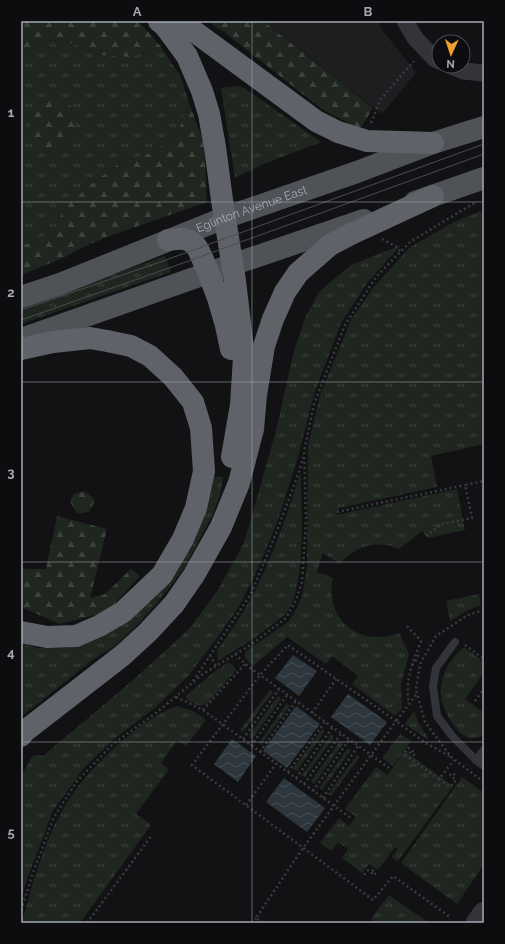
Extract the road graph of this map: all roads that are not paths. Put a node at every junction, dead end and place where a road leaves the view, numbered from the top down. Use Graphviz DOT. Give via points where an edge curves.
graph roads {
  1 [pos="160,21"];
  2 [pos="180,21"];
  3 [pos="405,21"];
  4 [pos="431,55"];
  5 [pos="471,72"];
  6 [pos="484,73"];
  7 [pos="484,127"];
  8 [pos="433,144"];
  9 [pos="484,178"];
  10 [pos="433,196"];
  11 [pos="224,218"];
  12 [pos="168,240"];
  13 [pos="232,265"];
  14 [pos="208,273"];
  15 [pos="21,298"];
  16 [pos="21,339"];
  17 [pos="21,349"];
  18 [pos="241,405"];
  19 [pos="221,527"];
  20 [pos="21,632"];
  21 [pos="455,642"];
  22 [pos="21,736"];
  23 [pos="484,750"];
  24 [pos="476,760"];
  25 [pos="484,766"];
  26 [pos="484,912"];
  27 [pos="476,923"];
  1 -- 11 [label="highway" via="187,56 202,91 209,114"];
  2 -- 8 [label="highway" via="316,121 338,132 367,141"];
  3 -- 4 [label="street" via="415,38"];
  5 -- 6 [label="street"];
  7 -- 8 [label="main road, Eglinton Avenue East"];
  8 -- 11 [label="main road, Eglinton Avenue East"];
  9 -- 10 [label="main road"];
  10 -- 13 [label="main road"];
  10 -- 19 [label="highway" via="330,245 298,273 285,292 264,346 252,429 239,483"];
  11 -- 12 [label="main road, Eglinton Avenue East"];
  11 -- 13 [label="highway"];
  12 -- 14 [label="highway" via="181,238 194,244"];
  12 -- 15 [label="main road, Eglinton Avenue East"];
  13 -- 14 [label="main road"];
  13 -- 18 [label="highway" via="244,357"];
  14 -- 16 [label="main road"];
  14 -- 18 [label="highway" via="227,330"];
  17 -- 20 [label="highway" via="90,338 131,346 150,356 173,377 193,402 201,428 204,471 196,508 183,539 162,575 123,612 76,636 47,637"];
  18 -- 19 [label="highway"];
  19 -- 22 [label="highway" via="174,604 148,632"];
  21 -- 24 [label="lane" via="436,668 433,686 437,716"];
  23 -- 24 [label="lane"];
  24 -- 25 [label="lane"];
  26 -- 27 [label="street"];
}
